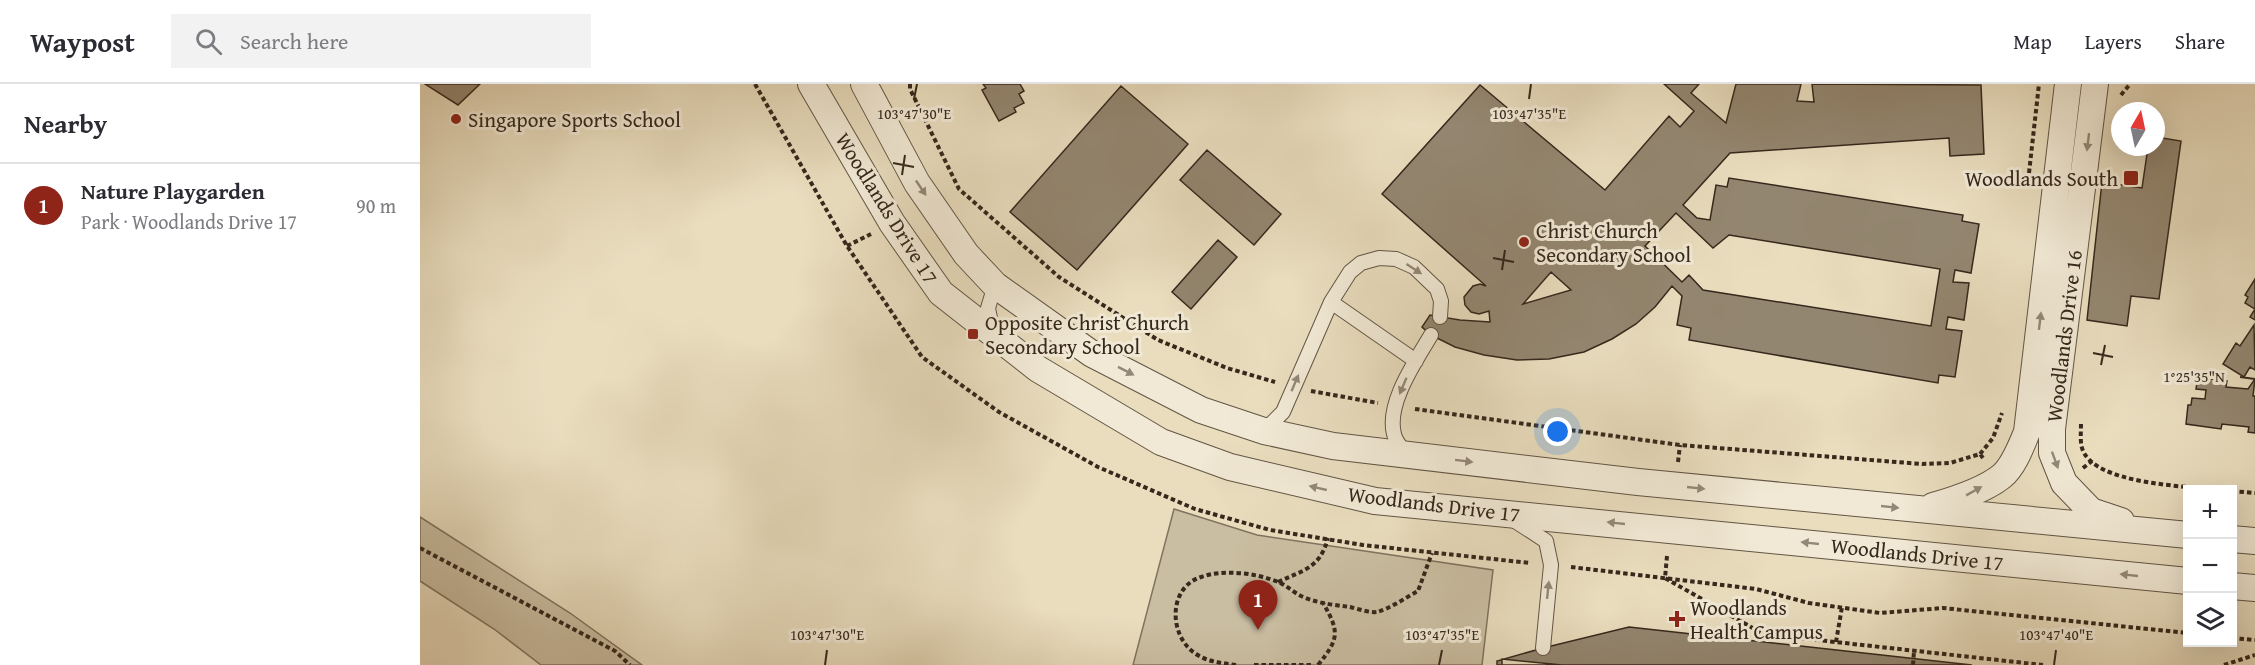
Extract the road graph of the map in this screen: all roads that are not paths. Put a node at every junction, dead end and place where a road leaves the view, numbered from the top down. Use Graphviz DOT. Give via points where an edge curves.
graph roads {
  1 [pos="811,84"];
  2 [pos="864,84"];
  3 [pos="2068,84"];
  4 [pos="2095,84"];
  5 [pos="995,285"];
  6 [pos="1331,302"];
  7 [pos="1440,317"];
  8 [pos="994,335"];
  9 [pos="1431,335"];
  10 [pos="1416,361"];
  11 [pos="1264,431"];
  12 [pos="1406,454"];
  13 [pos="1919,510"];
  14 [pos="1501,512"];
  15 [pos="2152,531"];
  16 [pos="2183,535"];
  17 [pos="2237,539"];
  18 [pos="2255,541"];
  19 [pos="2183,581"];
  20 [pos="2237,586"];
  21 [pos="2255,588"];
  22 [pos="1543,648"];
  1 -- 8 [label="street, Woodlands Drive 17" via="892,223 941,293"];
  2 -- 5 [label="street, Woodlands Drive 17, one-way" via="917,183 966,254"];
  13 -- 3 [label="street, Woodlands Drive 16, one-way" via="1960,499 2002,476 2018,454 2027,432"];
  4 -- 15 [label="street, Woodlands Drive 16, one-way" via="2052,453 2064,483 2091,511"];
  5 -- 8 [label="lane" via="988,308"];
  5 -- 11 [label="street, Woodlands Drive 17, one-way" via="1092,354 1201,410"];
  6 -- 7 [label="lane, one-way" via="1350,272 1362,263 1396,259 1414,267 1437,290"];
  6 -- 10 [label="lane"];
  11 -- 6 [label="lane, one-way" via="1283,412"];
  14 -- 8 [label="street, Woodlands Drive 17, one-way" via="1375,501 1230,467 1161,442 1038,369"];
  9 -- 10 [label="lane"];
  10 -- 12 [label="lane, one-way" via="1394,406 1394,434"];
  11 -- 12 [label="street, Woodlands Drive 17" via="1333,446"];
  12 -- 13 [label="street, Woodlands Drive 17, one-way"];
  13 -- 15 [label="street, Woodlands Drive 17"];
  19 -- 14 [label="street, Woodlands Drive 17, one-way"];
  22 -- 14 [label="lane, one-way" via="1551,565 1546,541"];
  15 -- 16 [label="street, Woodlands Drive 17"];
  17 -- 18 [label="street"];
  20 -- 21 [label="street"];
}
